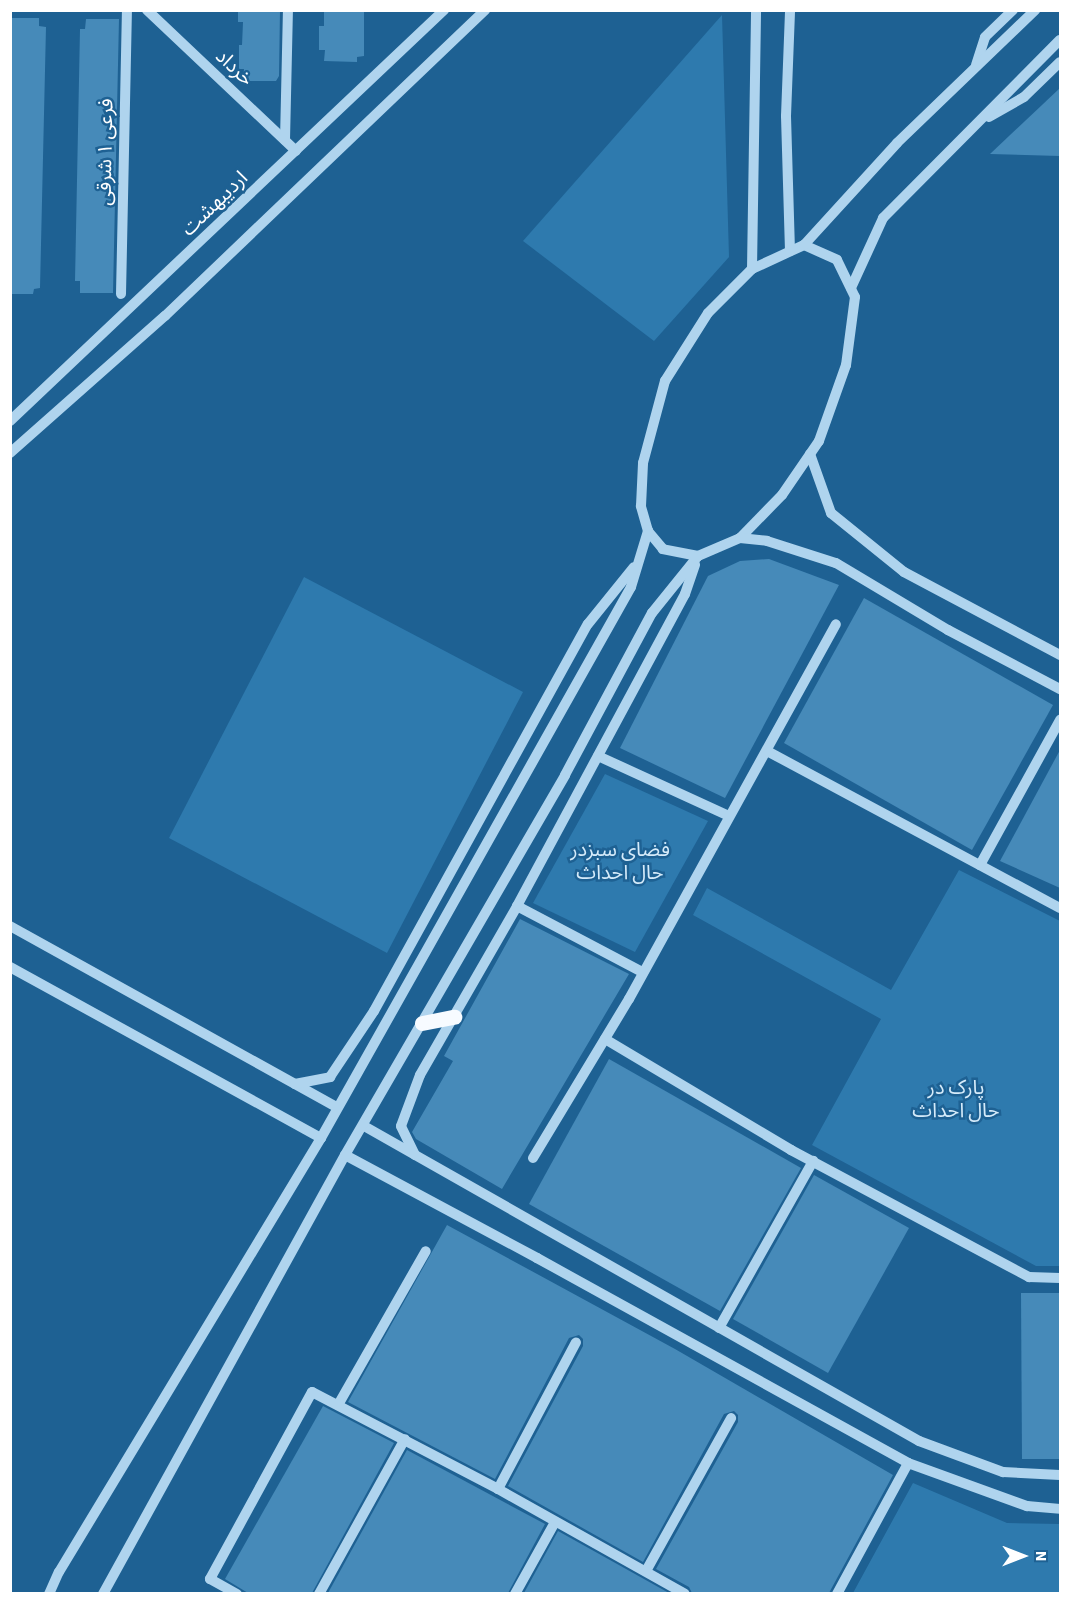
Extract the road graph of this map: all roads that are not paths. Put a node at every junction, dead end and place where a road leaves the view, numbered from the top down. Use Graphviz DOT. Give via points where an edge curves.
graph roads {
  1 [pos="127,10"];
  2 [pos="147,10"];
  3 [pos="288,10"];
  4 [pos="444,10"];
  5 [pos="484,10"];
  6 [pos="756,10"];
  7 [pos="790,10"];
  8 [pos="1013,10"];
  9 [pos="1035,10"];
  10 [pos="1060,40"];
  11 [pos="1060,62"];
  12 [pos="974,69"];
  13 [pos="976,125"];
  14 [pos="285,140"];
  15 [pos="296,151"];
  16 [pos="804,244"];
  17 [pos="790,251"];
  18 [pos="752,268"];
  19 [pos="851,288"];
  20 [pos="121,294"];
  21 [pos="10,421"];
  22 [pos="10,453"];
  23 [pos="810,454"];
  24 [pos="648,531"];
  25 [pos="740,538"];
  26 [pos="698,556"];
  27 [pos="640,560"];
  28 [pos="836,624"];
  29 [pos="1060,656"];
  30 [pos="1060,689"];
  31 [pos="1060,720"];
  32 [pos="767,751"];
  33 [pos="598,756"];
  34 [pos="729,816"];
  35 [pos="980,865"];
  36 [pos="517,906"];
  37 [pos="1060,908"];
  38 [pos="10,926"];
  39 [pos="10,967"];
  40 [pos="642,972"];
  41 [pos="454,1017"];
  42 [pos="422,1023"];
  43 [pos="605,1039"];
  44 [pos="295,1084"];
  45 [pos="337,1107"];
  46 [pos="364,1126"];
  47 [pos="321,1138"];
  48 [pos="345,1155"];
  49 [pos="415,1155"];
  50 [pos="533,1158"];
  51 [pos="813,1161"];
  52 [pos="426,1251"];
  53 [pos="1060,1278"];
  54 [pos="719,1328"];
  55 [pos="576,1342"];
  56 [pos="339,1406"];
  57 [pos="731,1418"];
  58 [pos="405,1438"];
  59 [pos="908,1462"];
  60 [pos="1060,1475"];
  61 [pos="498,1489"];
  62 [pos="1060,1509"];
  63 [pos="555,1522"];
  64 [pos="646,1571"];
  65 [pos="49,1593"];
  66 [pos="103,1593"];
  67 [pos="236,1593"];
  68 [pos="319,1593"];
  69 [pos="515,1593"];
  70 [pos="685,1593"];
  71 [pos="837,1593"];
  1 -- 20 [label="street, فرعی ۱ شرقی"];
  2 -- 14 [label="street, خرداد"];
  3 -- 14 [label="street"];
  4 -- 15 [label="street, اردیبهشت"];
  5 -- 22 [label="street" via="165,316"];
  6 -- 18 [label="street"];
  7 -- 17 [label="street" via="786,116"];
  8 -- 12 [label="street" via="985,37"];
  9 -- 12 [label="street"];
  10 -- 13 [label="street"];
  11 -- 13 [label="street" via="1024,97"];
  12 -- 16 [label="street" via="897,143"];
  13 -- 19 [label="street" via="883,218"];
  14 -- 15 [label="street, خرداد"];
  15 -- 21 [label="street, اردیبهشت"];
  16 -- 17 [label="street"];
  16 -- 19 [label="street" via="837,260"];
  17 -- 18 [label="street"];
  18 -- 24 [label="street" via="708,313 665,381 643,463 641,506"];
  19 -- 23 [label="street" via="855,297 846,365 832,412"];
  23 -- 25 [label="street" via="782,495"];
  23 -- 29 [label="street" via="831,513 904,572"];
  24 -- 26 [label="street" via="663,549"];
  24 -- 27 [label="street"];
  25 -- 26 [label="street"];
  25 -- 30 [label="street" via="767,541 836,563 948,630"];
  26 -- 33 [label="street" via="685,594"];
  26 -- 42 [label="street" via="652,613 566,775"];
  27 -- 44 [label="street" via="588,624 374,1011 330,1077"];
  27 -- 45 [label="street" via="631,587"];
  28 -- 32 [label="street"];
  31 -- 35 [label="street"];
  32 -- 34 [label="street"];
  32 -- 35 [label="street"];
  33 -- 34 [label="street"];
  33 -- 36 [label="street"];
  34 -- 40 [label="street"];
  35 -- 37 [label="street"];
  36 -- 40 [label="street"];
  36 -- 41 [label="street"];
  38 -- 44 [label="street"];
  39 -- 47 [label="street"];
  40 -- 43 [label="street"];
  41 -- 42 [label="main road"];
  41 -- 49 [label="street" via="420,1076 401,1126"];
  42 -- 46 [label="street"];
  43 -- 50 [label="street"];
  43 -- 51 [label="street"];
  44 -- 45 [label="street"];
  45 -- 47 [label="street"];
  46 -- 48 [label="street"];
  46 -- 49 [label="street"];
  47 -- 65 [label="street"];
  48 -- 59 [label="street"];
  48 -- 66 [label="street"];
  49 -- 54 [label="street"];
  51 -- 53 [label="street" via="1029,1277"];
  51 -- 54 [label="street"];
  52 -- 56 [label="street"];
  54 -- 60 [label="street" via="919,1441 1003,1472"];
  55 -- 61 [label="street"];
  56 -- 58 [label="street"];
  56 -- 67 [label="street" via="312,1392 300,1413 210,1579"];
  57 -- 64 [label="street"];
  58 -- 61 [label="street"];
  58 -- 68 [label="street"];
  59 -- 62 [label="street" via="1027,1506"];
  59 -- 71 [label="street"];
  61 -- 63 [label="street"];
  63 -- 64 [label="street"];
  63 -- 69 [label="street"];
  64 -- 70 [label="street"];
}
